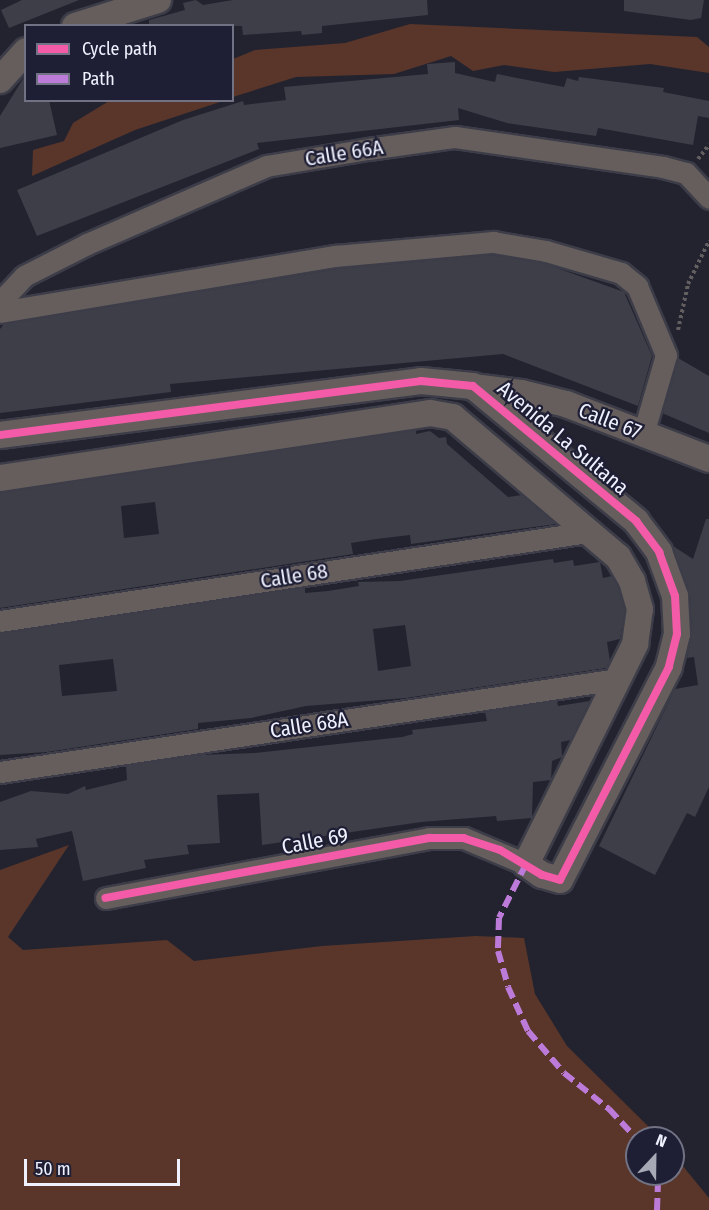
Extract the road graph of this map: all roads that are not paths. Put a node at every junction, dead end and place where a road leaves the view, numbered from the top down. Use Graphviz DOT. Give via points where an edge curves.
graph roads {
  1 [pos="158,0"];
  2 [pos="81,24"];
  3 [pos="24,53"];
  4 [pos="0,80"];
  5 [pos="709,198"];
  6 [pos="0,302"];
  7 [pos="0,312"];
  8 [pos="473,386"];
  9 [pos="453,417"];
  10 [pos="643,434"];
  11 [pos="0,435"];
  12 [pos="709,459"];
  13 [pos="0,478"];
  14 [pos="588,532"];
  15 [pos="0,621"];
  16 [pos="618,679"];
  17 [pos="0,772"];
  18 [pos="526,864"];
  19 [pos="106,898"];
  1 -- 2 [label="street"];
  3 -- 4 [label="street"];
  5 -- 6 [label="street, Calle 66A" via="686,173 663,167 478,140 455,137 368,149 266,166 87,244 24,276"];
  7 -- 10 [label="street" via="68,297 335,256 493,242 546,251 621,273 637,286 666,355"];
  8 -- 9 [label="street"];
  8 -- 10 [label="street, Calle 67" via="567,404"];
  8 -- 11 [label="street, Avenida La Sultana" via="422,381"];
  8 -- 18 [label="street, Avenida La Sultana" via="636,521 659,552 675,596 677,634 669,667 560,880"];
  9 -- 13 [label="street" via="430,413"];
  9 -- 14 [label="street"];
  10 -- 12 [label="street, Calle 67"];
  14 -- 15 [label="street, Calle 68"];
  14 -- 16 [label="street" via="618,557 632,581 640,609 634,644"];
  16 -- 17 [label="street, Calle 68A"];
  16 -- 18 [label="street"];
  18 -- 19 [label="street, Calle 69" via="464,838 429,838"];
}
